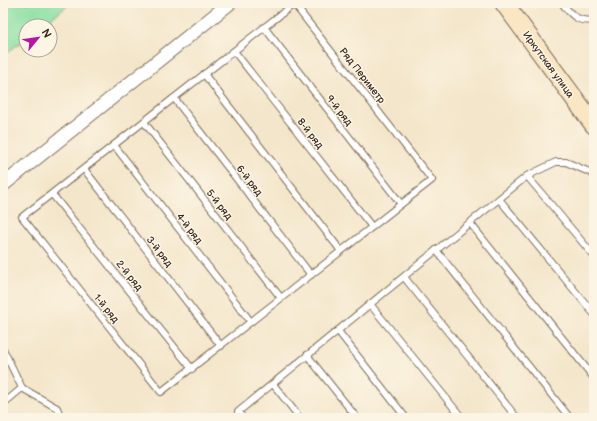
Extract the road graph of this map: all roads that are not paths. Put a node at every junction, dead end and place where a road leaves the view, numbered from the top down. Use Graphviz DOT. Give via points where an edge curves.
graph roads {
  1 [pos="230,3"];
  2 [pos="294,3"];
  3 [pos="504,3"];
  4 [pos="562,3"];
  5 [pos="594,20"];
  6 [pos="264,27"];
  7 [pos="234,51"];
  8 [pos="204,74"];
  9 [pos="174,98"];
  10 [pos="144,122"];
  11 [pos="594,125"];
  12 [pos="114,145"];
  13 [pos="84,169"];
  14 [pos="594,174"];
  15 [pos="527,176"];
  16 [pos="3,185"];
  17 [pos="52,194"];
  18 [pos="500,199"];
  19 [pos="401,204"];
  20 [pos="470,223"];
  21 [pos="28,225"];
  22 [pos="372,227"];
  23 [pos="436,250"];
  24 [pos="341,251"];
  25 [pos="594,256"];
  26 [pos="311,275"];
  27 [pos="404,277"];
  28 [pos="281,298"];
  29 [pos="370,304"];
  30 [pos="594,314"];
  31 [pos="251,322"];
  32 [pos="338,330"];
  33 [pos="221,346"];
  34 [pos="3,349"];
  35 [pos="307,356"];
  36 [pos="192,369"];
  37 [pos="594,378"];
  38 [pos="173,383"];
  39 [pos="273,384"];
  40 [pos="22,388"];
  41 [pos="3,404"];
  42 [pos="61,418"];
  43 [pos="243,418"];
  44 [pos="300,418"];
  45 [pos="357,418"];
  46 [pos="406,418"];
  47 [pos="462,418"];
  48 [pos="517,418"];
  49 [pos="570,418"];
  1 -- 16 [label="street"];
  2 -- 6 [label="lane, Ряд Периметр"];
  2 -- 19 [label="lane, Ряд Периметр" via="432,180"];
  3 -- 11 [label="street, Иркутская улица"];
  4 -- 5 [label="lane" via="580,21"];
  6 -- 7 [label="lane, Ряд Периметр"];
  6 -- 19 [label="lane, 9-й ряд"];
  7 -- 8 [label="lane, Ряд Периметр"];
  7 -- 22 [label="lane, 8-й ряд"];
  8 -- 9 [label="lane, Ряд Периметр"];
  8 -- 24 [label="lane"];
  9 -- 10 [label="lane, Ряд Периметр"];
  9 -- 26 [label="lane, 6-й ряд"];
  10 -- 12 [label="lane, Ряд Периметр"];
  10 -- 28 [label="lane, 5-й ряд"];
  12 -- 13 [label="lane, Ряд Периметр"];
  12 -- 31 [label="lane, 4-й ряд"];
  13 -- 17 [label="lane, Ряд Периметр"];
  13 -- 33 [label="lane, 3-й ряд"];
  14 -- 15 [label="lane" via="566,162 556,162"];
  15 -- 18 [label="lane"];
  15 -- 25 [label="lane"];
  17 -- 21 [label="lane, Ряд Периметр" via="22,218"];
  17 -- 36 [label="lane, 2-й ряд"];
  18 -- 20 [label="lane"];
  18 -- 30 [label="lane"];
  19 -- 22 [label="lane, Ряд Периметр"];
  20 -- 23 [label="lane"];
  20 -- 37 [label="lane"];
  21 -- 38 [label="lane, 1-й ряд" via="161,392"];
  22 -- 24 [label="lane, Ряд Периметр"];
  23 -- 27 [label="lane"];
  23 -- 49 [label="lane"];
  24 -- 26 [label="lane, Ряд Периметр"];
  26 -- 28 [label="lane, Ряд Периметр"];
  27 -- 29 [label="lane"];
  27 -- 48 [label="lane"];
  28 -- 31 [label="lane, Ряд Периметр"];
  29 -- 32 [label="lane"];
  29 -- 47 [label="lane"];
  31 -- 33 [label="lane, Ряд Периметр"];
  32 -- 35 [label="lane"];
  32 -- 46 [label="lane"];
  33 -- 36 [label="lane, Ряд Периметр"];
  34 -- 40 [label="lane"];
  35 -- 39 [label="lane"];
  35 -- 45 [label="lane"];
  36 -- 38 [label="lane, Ряд Периметр"];
  39 -- 43 [label="lane" via="238,412"];
  39 -- 44 [label="lane"];
  40 -- 41 [label="lane"];
  40 -- 42 [label="lane" via="57,408"];
}
